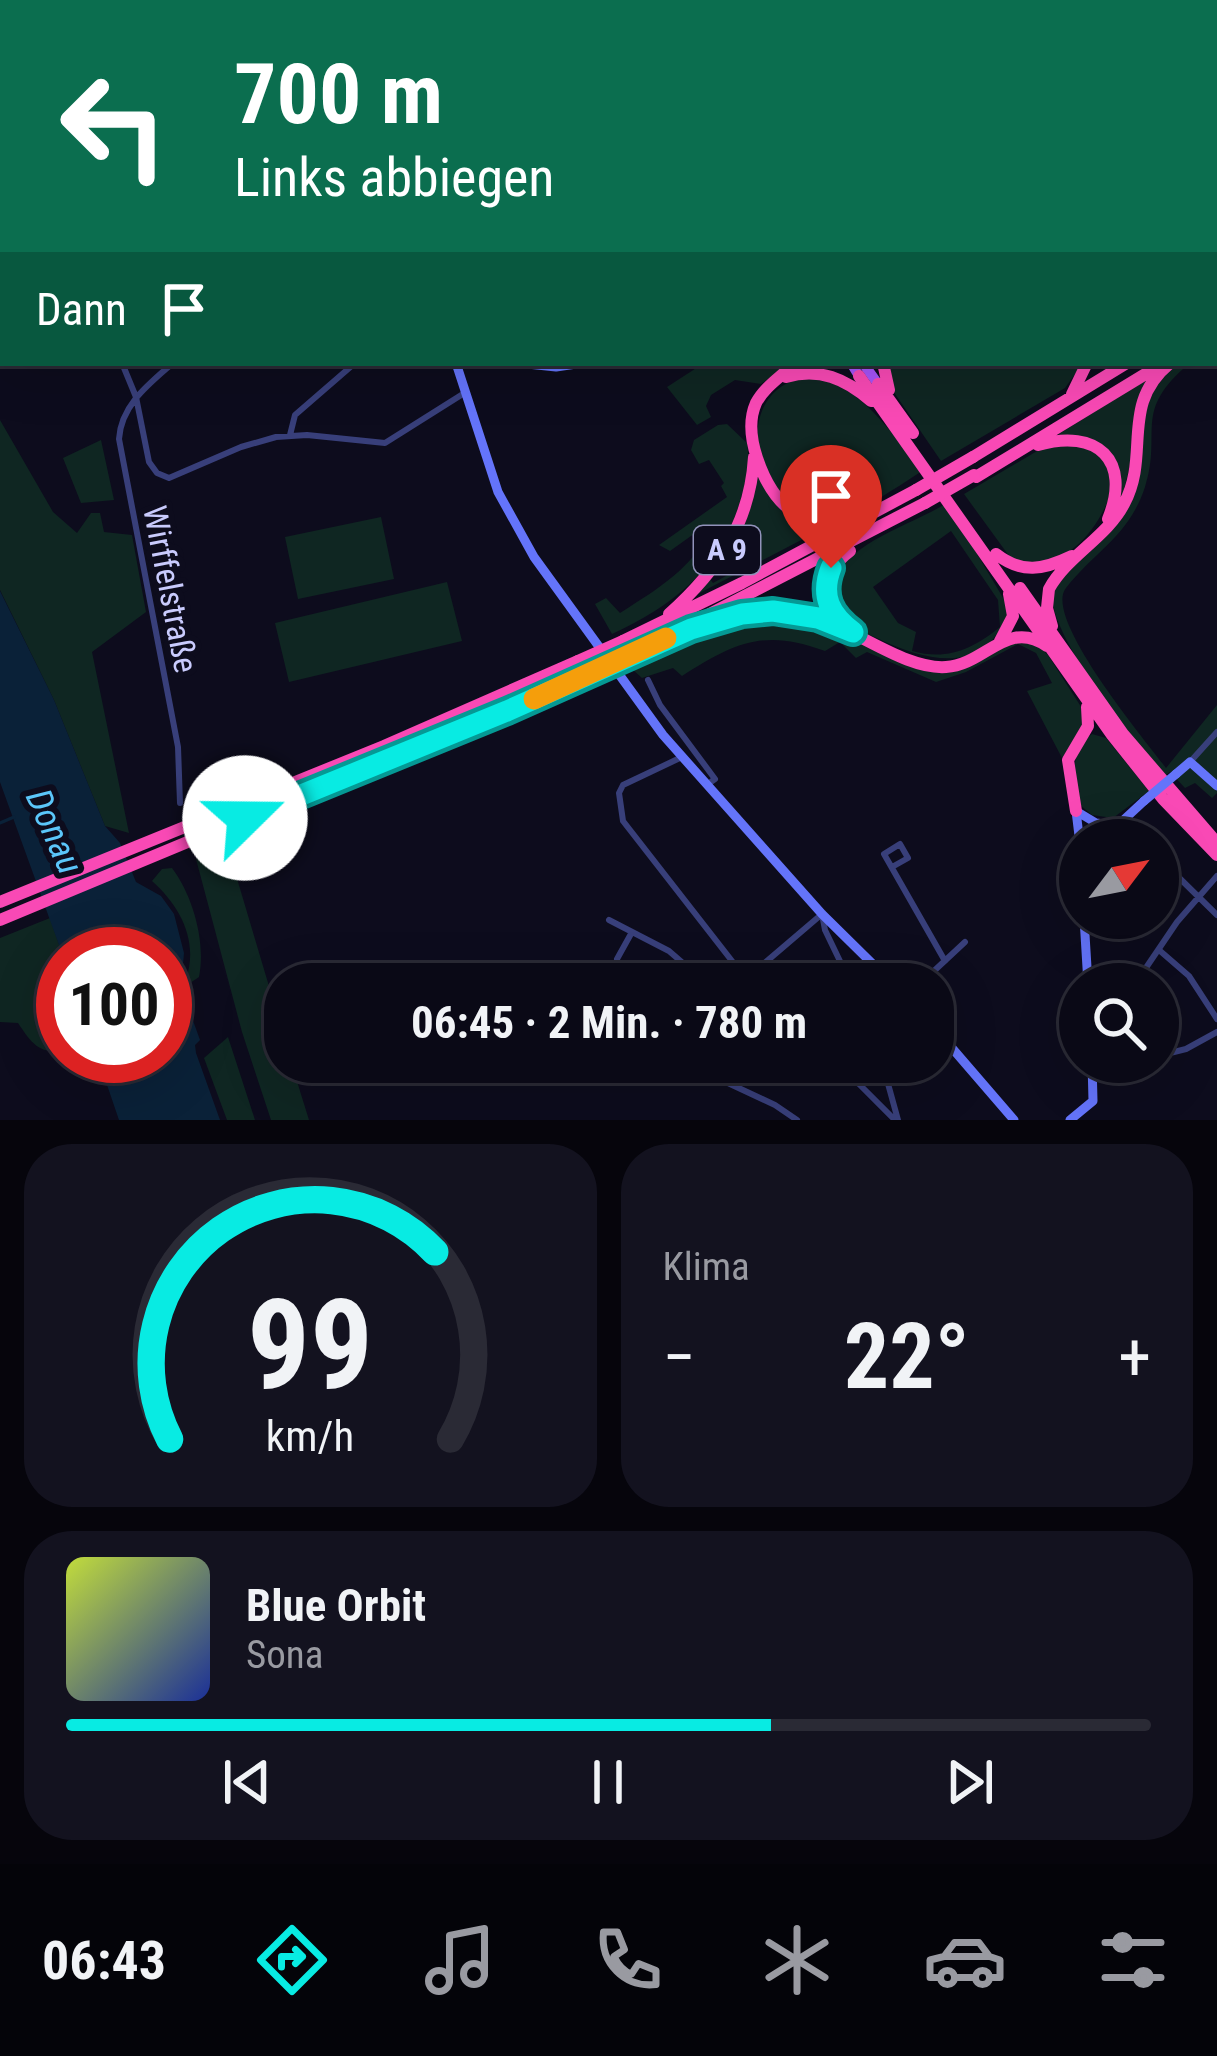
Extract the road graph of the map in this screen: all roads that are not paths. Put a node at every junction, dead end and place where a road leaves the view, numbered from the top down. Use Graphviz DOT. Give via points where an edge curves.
graph roads {
  1 [pos="123,366"];
  2 [pos="170,366"];
  3 [pos="352,366"];
  4 [pos="460,366"];
  5 [pos="792,366"];
  6 [pos="858,366"];
  7 [pos="883,366"];
  8 [pos="1086,366"];
  9 [pos="1122,366"];
  10 [pos="1158,366"];
  11 [pos="1158,366"];
  12 [pos="1161,366"];
  13 [pos="779,379"];
  14 [pos="878,384"];
  15 [pos="466,392"];
  16 [pos="136,398"];
  17 [pos="1071,398"];
  18 [pos="906,430"];
  19 [pos="290,435"];
  20 [pos="754,450"];
  21 [pos="1020,451"];
  22 [pos="975,476"];
  23 [pos="926,504"];
  24 [pos="869,515"];
  25 [pos="1105,525"];
  26 [pos="864,540"];
  27 [pos="1081,551"];
  28 [pos="996,554"];
  29 [pos="1005,581"];
  30 [pos="656,625"];
  31 [pos="691,629"];
  32 [pos="853,632"];
  33 [pos="670,636"];
  34 [pos="998,642"];
  35 [pos="1056,647"];
  36 [pos="648,680"];
  37 [pos="1080,690"];
  38 [pos="1086,732"];
  39 [pos="1217,732"];
  40 [pos="1112,735"];
  41 [pos="682,757"];
  42 [pos="1190,762"];
  43 [pos="707,785"];
  44 [pos="1217,786"];
  45 [pos="180,803"];
  46 [pos="1076,812"];
  47 [pos="1077,819"];
  48 [pos="1088,819"];
  49 [pos="1122,819"];
  50 [pos="1217,844"];
  51 [pos="1217,855"];
  52 [pos="892,867"];
  53 [pos="1179,877"];
  54 [pos="1217,877"];
  55 [pos="1198,896"];
  56 [pos="0,902"];
  57 [pos="822,914"];
  58 [pos="1217,915"];
  59 [pos="0,920"];
  60 [pos="609,920"];
  61 [pos="632,932"];
  62 [pos="965,942"];
  63 [pos="1159,950"];
  64 [pos="617,958"];
  65 [pos="945,961"];
  66 [pos="683,963"];
  67 [pos="730,963"];
  68 [pos="764,963"];
  69 [pos="841,963"];
  70 [pos="872,963"];
  71 [pos="1150,963"];
  72 [pos="1217,1019"];
  73 [pos="1217,1032"];
  74 [pos="954,1050"];
  75 [pos="1179,1051"];
  76 [pos="728,1083"];
  77 [pos="853,1083"];
  78 [pos="889,1083"];
  79 [pos="1093,1083"];
  80 [pos="895,1100"];
  81 [pos="882,1106"];
  82 [pos="797,1120"];
  83 [pos="897,1120"];
  84 [pos="1014,1120"];
  85 [pos="1070,1120"];
  1 -- 16 [label="street"];
  2 -- 16 [label="street"];
  3 -- 19 [label="street" via="295,415"];
  4 -- 15 [label="street"];
  5 -- 13 [label="highway, A 9"];
  6 -- 14 [label="main road"];
  6 -- 18 [label="highway"];
  7 -- 18 [label="highway"];
  8 -- 17 [label="highway"];
  9 -- 17 [label="highway, A 9"];
  10 -- 21 [label="highway, A 9"];
  11 -- 22 [label="highway, A 9"];
  12 -- 25 [label="highway" via="1143,398 1134,479"];
  13 -- 18 [label="highway" via="835,377"];
  13 -- 20 [label="highway, A 9" via="754,407"];
  14 -- 18 [label="highway"];
  15 -- 19 [label="street, Wirffelstraße" via="385,443"];
  15 -- 41 [label="street" via="519,535"];
  16 -- 19 [label="street, Wirffelstraße" via="149,461 169,478"];
  16 -- 45 [label="street, Wirffelstraße" via="120,422 121,460"];
  17 -- 24 [label="highway, A 9, bridge"];
  18 -- 28 [label="highway"];
  18 -- 29 [label="highway"];
  20 -- 24 [label="highway, A 9" via="770,490 790,511 830,522"];
  20 -- 30 [label="highway, A 9" via="730,545 709,577"];
  21 -- 22 [label="highway, A 9"];
  21 -- 25 [label="highway, A 9" via="1068,438 1106,455 1118,480"];
  22 -- 23 [label="highway, A 9, bridge"];
  23 -- 26 [label="highway, A 9"];
  23 -- 33 [label="highway, A 9"];
  24 -- 30 [label="highway, A 9"];
  25 -- 27 [label="highway"];
  26 -- 31 [label="highway, A 9"];
  26 -- 32 [label="highway, A 9" via="831,568 826,583 832,612"];
  27 -- 28 [label="highway" via="1029,569"];
  27 -- 35 [label="highway" via="1048,589"];
  28 -- 35 [label="highway"];
  29 -- 34 [label="highway" via="1013,616"];
  29 -- 35 [label="highway"];
  30 -- 56 [label="highway, A 9, bridge"];
  31 -- 32 [label="highway, A 9" via="773,611"];
  31 -- 33 [label="highway, A 9"];
  32 -- 34 [label="highway, A 9" via="938,667"];
  33 -- 59 [label="highway, A 9, bridge"];
  34 -- 35 [label="highway" via="1024,636"];
  35 -- 37 [label="highway"];
  35 -- 50 [label="highway"];
  36 -- 43 [label="street" via="715,778"];
  37 -- 38 [label="highway" via="1090,715"];
  37 -- 40 [label="highway"];
  38 -- 40 [label="highway"];
  38 -- 46 [label="highway" via="1068,760"];
  39 -- 42 [label="street"];
  40 -- 51 [label="highway"];
  41 -- 43 [label="street"];
  41 -- 67 [label="street" via="620,789 623,821"];
  42 -- 44 [label="street"];
  42 -- 49 [label="street, bridge"];
  43 -- 57 [label="street"];
  46 -- 47 [label="street"];
  46 -- 48 [label="street"];
  52 -- 65 [label="street"];
  53 -- 55 [label="street"];
  54 -- 55 [label="street"];
  55 -- 58 [label="street"];
  55 -- 63 [label="street"];
  57 -- 68 [label="street"];
  57 -- 69 [label="street"];
  57 -- 70 [label="street"];
  60 -- 61 [label="street"];
  61 -- 64 [label="street"];
  61 -- 66 [label="street"];
  62 -- 65 [label="street"];
  63 -- 71 [label="street"];
  63 -- 72 [label="street" via="1189,976"];
  73 -- 75 [label="street"];
  74 -- 84 [label="street"];
  76 -- 82 [label="street"];
  77 -- 81 [label="street"];
  78 -- 80 [label="street"];
  79 -- 85 [label="street" via="1093,1101"];
  80 -- 81 [label="street"];
  80 -- 83 [label="street"];
  81 -- 83 [label="street"];
}
